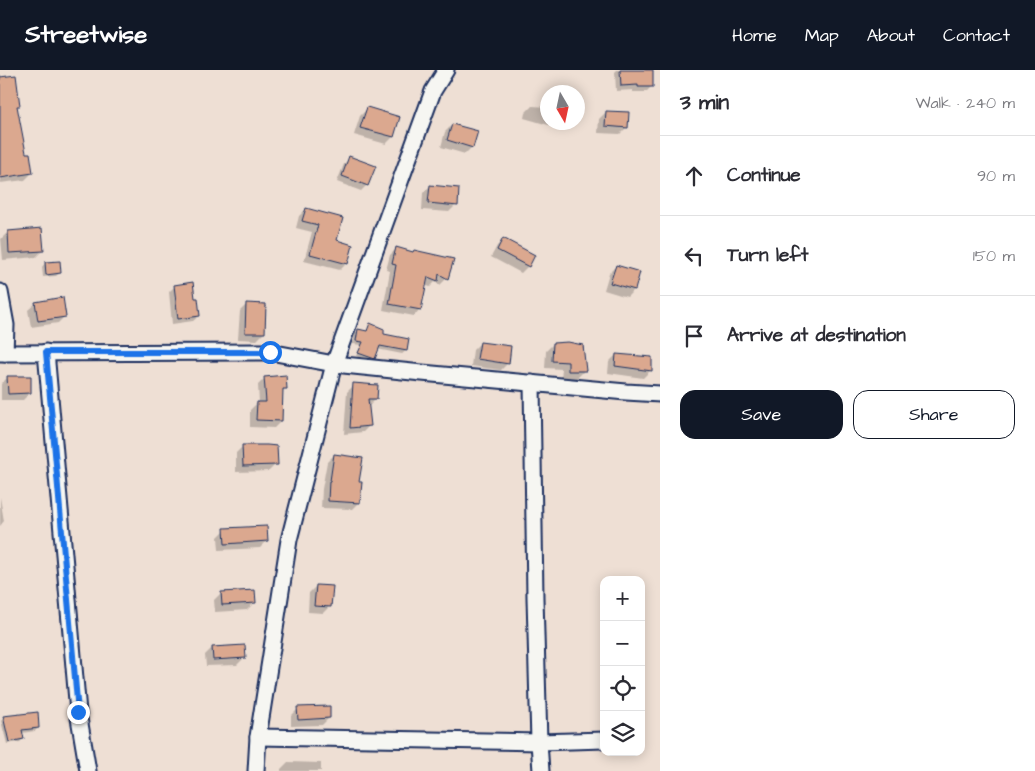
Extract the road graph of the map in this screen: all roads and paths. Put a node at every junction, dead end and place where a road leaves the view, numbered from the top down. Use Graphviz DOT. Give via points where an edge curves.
graph roads {
  1 [pos="446,70"];
  2 [pos="0,292"];
  3 [pos="46,352"];
  4 [pos="3,353"];
  5 [pos="334,364"];
  6 [pos="532,383"];
  7 [pos="660,394"];
  8 [pos="258,737"];
  9 [pos="600,740"];
  10 [pos="539,742"];
  11 [pos="88,771"];
  12 [pos="256,771"];
  13 [pos="541,771"];
  1 -- 5 [label="street" via="432,91"];
  2 -- 4 [label="street" via="6,325"];
  3 -- 4 [label="street"];
  3 -- 5 [label="street" via="270,352"];
  3 -- 11 [label="street" via="78,712"];
  5 -- 6 [label="street"];
  5 -- 8 [label="street" via="289,540"];
  6 -- 7 [label="street"];
  6 -- 10 [label="street"];
  8 -- 10 [label="street"];
  8 -- 12 [label="street"];
  9 -- 10 [label="street"];
  10 -- 13 [label="street"];
}
